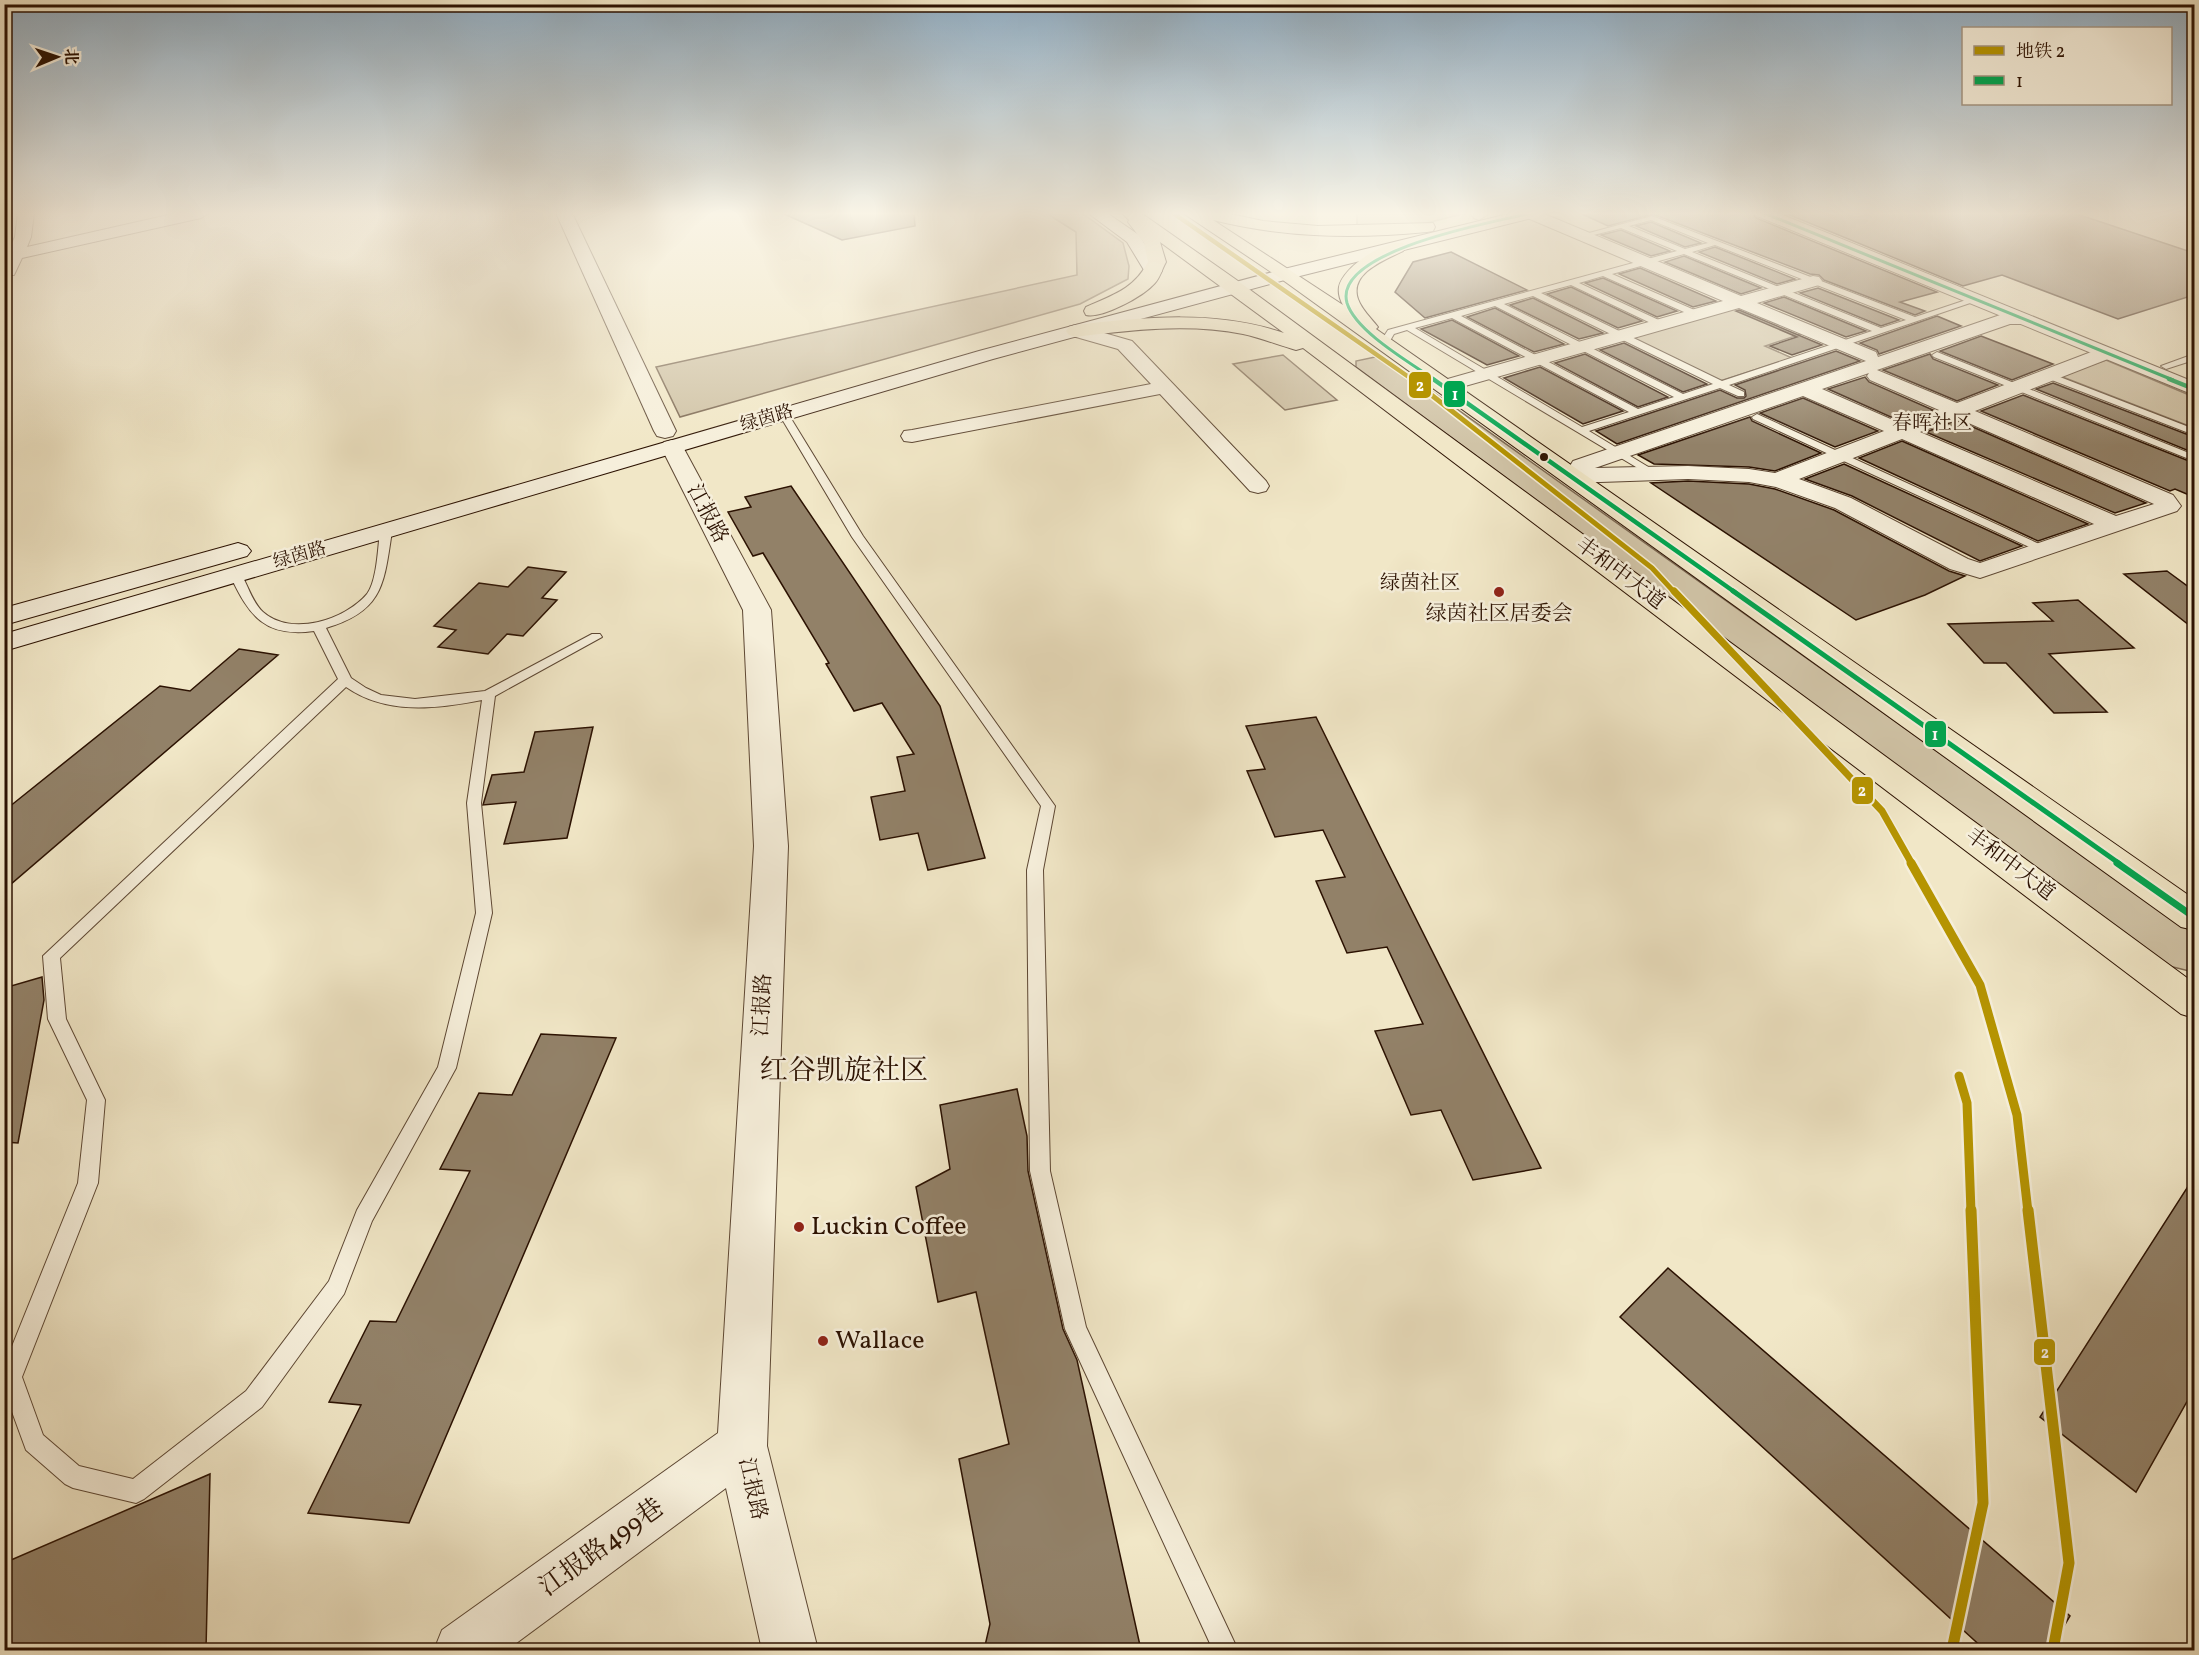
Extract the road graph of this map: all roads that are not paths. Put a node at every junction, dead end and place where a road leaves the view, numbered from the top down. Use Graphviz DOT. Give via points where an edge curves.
graph roads {
  1 [pos="600,290"];
  2 [pos="1135,290"];
  3 [pos="1194,290"];
  4 [pos="1206,290"];
  5 [pos="1239,290"];
  6 [pos="1308,290"];
  7 [pos="1347,290"];
  8 [pos="1543,290"];
  9 [pos="1588,290"];
  10 [pos="1642,290"];
  11 [pos="1710,290"];
  12 [pos="1779,290"];
  13 [pos="1837,290"];
  14 [pos="1952,290"];
  15 [pos="1976,290"];
  16 [pos="1534,293"];
  17 [pos="1976,300"];
  18 [pos="1738,302"];
  19 [pos="1496,303"];
  20 [pos="1093,311"];
  21 [pos="1696,314"];
  22 [pos="1453,315"];
  23 [pos="1914,320"];
  24 [pos="2024,320"];
  25 [pos="1660,324"];
  26 [pos="1407,327"];
  27 [pos="1076,331"];
  28 [pos="1880,331"];
  29 [pos="1621,335"];
  30 [pos="1384,344"];
  31 [pos="1840,344"];
  32 [pos="1582,346"];
  33 [pos="2106,353"];
  34 [pos="1937,355"];
  35 [pos="1328,356"];
  36 [pos="2194,357"];
  37 [pos="1537,359"];
  38 [pos="2166,366"];
  39 [pos="1485,374"];
  40 [pos="2047,375"];
  41 [pos="2194,377"];
  42 [pos="1720,384"];
  43 [pos="1444,386"];
  44 [pos="1165,387"];
  45 [pos="2017,387"];
  46 [pos="1804,389"];
  47 [pos="2194,389"];
  48 [pos="1741,394"];
  49 [pos="1682,397"];
  50 [pos="1955,410"];
  51 [pos="1636,412"];
  52 [pos="784,414"];
  53 [pos="1756,417"];
  54 [pos="1580,431"];
  55 [pos="1902,432"];
  56 [pos="2194,432"];
  57 [pos="912,436"];
  58 [pos="668,439"];
  59 [pos="1617,454"];
  60 [pos="1840,456"];
  61 [pos="2194,458"];
  62 [pos="1568,474"];
  63 [pos="1651,474"];
  64 [pos="1777,480"];
  65 [pos="1258,486"];
  66 [pos="383,521"];
  67 [pos="2116,525"];
  68 [pos="256,546"];
  69 [pos="2043,550"];
  70 [pos="236,575"];
  71 [pos="99,603"];
  72 [pos="4,606"];
  73 [pos="4,617"];
  74 [pos="319,627"];
  75 [pos="596,636"];
  76 [pos="4,643"];
  77 [pos="4,658"];
  78 [pos="345,680"];
  79 [pos="489,694"];
  80 [pos="2194,917"];
  81 [pos="2133,958"];
  82 [pos="2194,1003"];
  83 [pos="2194,1017"];
  84 [pos="742,1446"];
  85 [pos="462,1650"];
  86 [pos="790,1650"];
  87 [pos="1226,1650"];
  1 -- 58 [label="street, 江报路"];
  2 -- 20 [label="main road"];
  3 -- 20 [label="street, 绿茵路"];
  4 -- 27 [label="street, 绿茵路"];
  5 -- 35 [label="main road, 丰和中大道"];
  6 -- 30 [label="main road"];
  7 -- 30 [label="main road" via="1353,311"];
  8 -- 16 [label="lane"];
  9 -- 25 [label="lane"];
  10 -- 21 [label="lane"];
  11 -- 18 [label="street"];
  12 -- 18 [label="street"];
  12 -- 28 [label="lane"];
  13 -- 23 [label="lane"];
  14 -- 17 [label="street"];
  15 -- 38 [label="street"];
  16 -- 19 [label="lane"];
  16 -- 29 [label="lane"];
  17 -- 23 [label="lane"];
  17 -- 24 [label="street"];
  18 -- 21 [label="street"];
  18 -- 31 [label="street"];
  19 -- 22 [label="lane"];
  19 -- 32 [label="lane"];
  20 -- 58 [label="street, 绿茵路"];
  21 -- 25 [label="street"];
  22 -- 26 [label="lane"];
  22 -- 37 [label="lane"];
  23 -- 28 [label="lane"];
  24 -- 33 [label="street"];
  24 -- 46 [label="street" via="2010,318"];
  25 -- 29 [label="street"];
  26 -- 30 [label="lane" via="1391,332"];
  26 -- 39 [label="lane"];
  27 -- 35 [label="main road" via="1192,321 1234,325 1269,333"];
  27 -- 44 [label="street" via="1125,345"];
  27 -- 52 [label="street, 绿茵路"];
  28 -- 31 [label="lane"];
  29 -- 32 [label="street"];
  29 -- 42 [label="lane"];
  30 -- 43 [label="main road"];
  31 -- 42 [label="lane"];
  31 -- 50 [label="street"];
  32 -- 37 [label="street"];
  32 -- 49 [label="lane"];
  33 -- 40 [label="street"];
  33 -- 47 [label="street"];
  34 -- 45 [label="lane"];
  35 -- 81 [label="main road, 丰和中大道"];
  36 -- 38 [label="lane"];
  37 -- 39 [label="street"];
  37 -- 51 [label="lane"];
  38 -- 41 [label="street"];
  39 -- 43 [label="street"];
  39 -- 54 [label="lane"];
  40 -- 45 [label="street"];
  40 -- 56 [label="lane"];
  42 -- 48 [label="lane"];
  42 -- 49 [label="lane"];
  43 -- 62 [label="main road"];
  44 -- 57 [label="street"];
  44 -- 65 [label="street"];
  45 -- 50 [label="street"];
  45 -- 61 [label="lane"];
  46 -- 55 [label="street"];
  46 -- 59 [label="street"];
  49 -- 51 [label="lane"];
  50 -- 55 [label="street"];
  50 -- 67 [label="street" via="2165,500 2169,506"];
  51 -- 54 [label="lane"];
  52 -- 58 [label="street, 绿茵路"];
  52 -- 87 [label="lane" via="858,537 1048,806 1035,870 1040,1171 1076,1329"];
  53 -- 60 [label="lane"];
  54 -- 59 [label="lane"];
  55 -- 60 [label="street"];
  55 -- 67 [label="street"];
  58 -- 66 [label="street, 绿茵路"];
  58 -- 84 [label="street, 江报路" via="757,610 771,846"];
  59 -- 62 [label="street"];
  59 -- 63 [label="lane"];
  60 -- 64 [label="street"];
  60 -- 69 [label="lane"];
  62 -- 63 [label="street"];
  62 -- 80 [label="main road"];
  63 -- 64 [label="street" via="1745,475"];
  64 -- 69 [label="street" via="1836,500 1959,564 1980,571"];
  66 -- 70 [label="street, 绿茵路"];
  66 -- 74 [label="lane" via="379,574 372,595 348,615"];
  67 -- 69 [label="street"];
  68 -- 71 [label="street, 绿茵路"];
  70 -- 71 [label="street, 绿茵路"];
  70 -- 74 [label="lane" via="253,608 263,618 286,629"];
  71 -- 72 [label="street"];
  71 -- 73 [label="street, 绿茵路"];
  71 -- 76 [label="street, 绿茵路"];
  71 -- 77 [label="street"];
  74 -- 78 [label="lane"];
  75 -- 79 [label="lane"];
  78 -- 79 [label="lane" via="381,700 439,704"];
  78 -- 79 [label="lane" via="51,956 57,1019 96,1100 88,1183 11,1377 34,1442 73,1476 136,1491 254,1399 337,1287 364,1217 447,1068 484,913 474,803"];
  81 -- 82 [label="main road, 丰和中大道"];
  81 -- 83 [label="main road"];
  84 -- 85 [label="street, 江报路499巷"];
  84 -- 86 [label="street, 江报路"];
}
